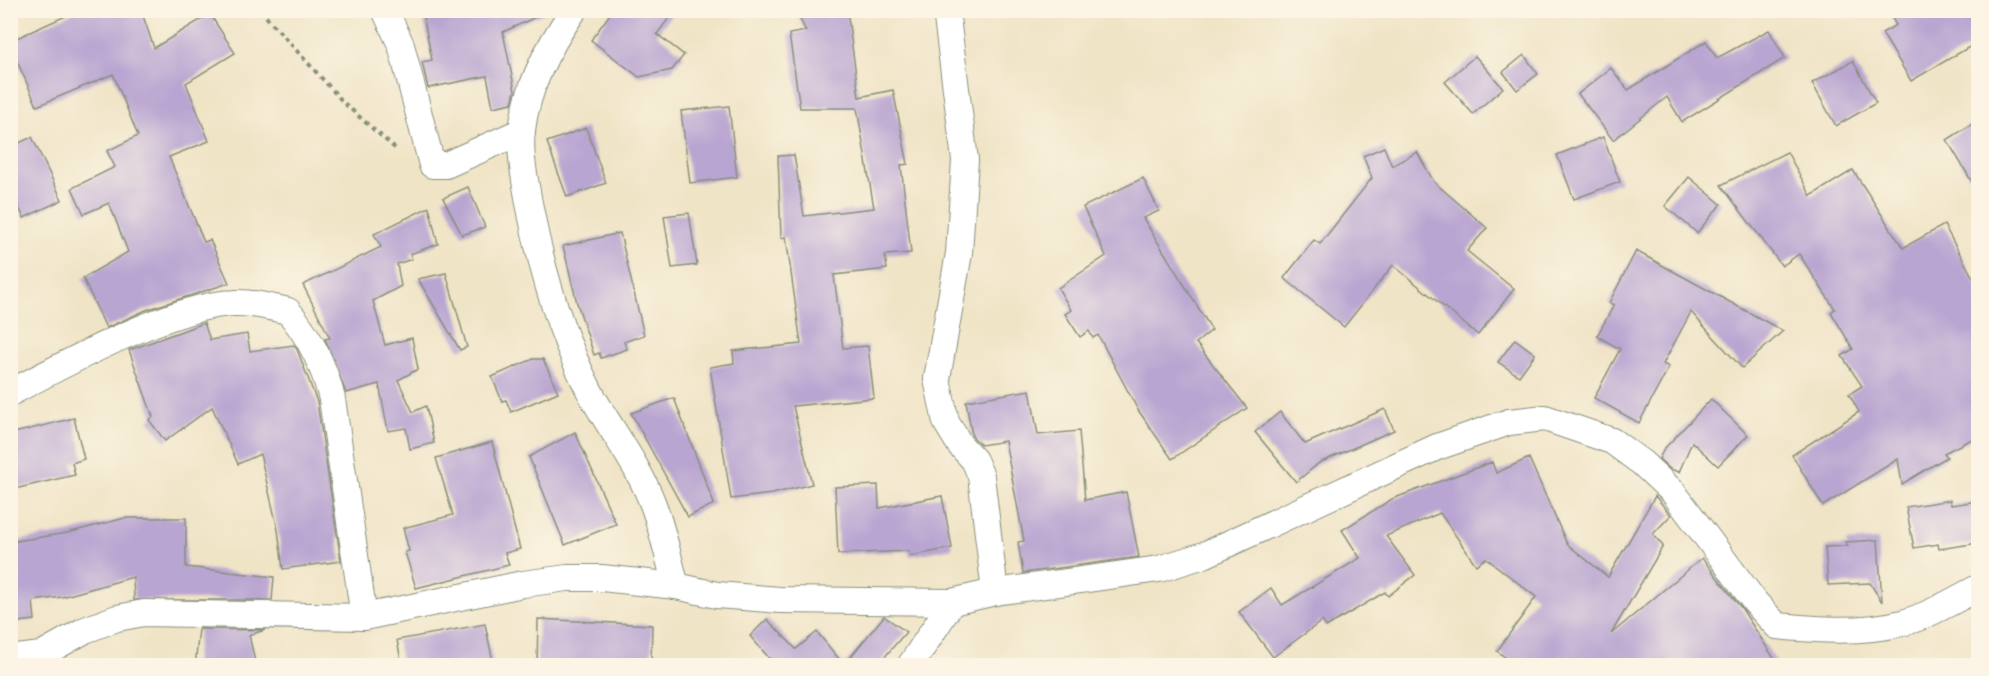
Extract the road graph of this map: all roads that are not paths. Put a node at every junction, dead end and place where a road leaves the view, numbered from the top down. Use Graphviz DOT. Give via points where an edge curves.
graph roads {
  1 [pos="385,10"];
  2 [pos="574,10"];
  3 [pos="946,10"];
  4 [pos="522,131"];
  5 [pos="10,393"];
  6 [pos="676,586"];
  7 [pos="1978,588"];
  8 [pos="995,592"];
  9 [pos="952,602"];
  10 [pos="364,617"];
  11 [pos="10,659"];
  12 [pos="910,666"];
  1 -- 4 [label="street" via="400,45 432,165 446,165"];
  2 -- 4 [label="street" via="531,93"];
  3 -- 8 [label="street" via="965,160 959,253 937,380 946,422 981,476"];
  4 -- 6 [label="street" via="523,169 531,214 544,274 563,333 591,393 631,457 654,506"];
  5 -- 10 [label="street" via="59,366 167,318 234,303 288,311 306,333 326,375 332,399"];
  6 -- 9 [label="street" via="717,595 780,600"];
  6 -- 10 [label="street" via="567,578"];
  7 -- 8 [label="street" via="1904,622 1818,630 1777,626 1673,492 1642,463 1612,441 1545,418 1509,423 1437,447 1204,555 1158,568"];
  8 -- 9 [label="street"];
  9 -- 12 [label="street"];
  10 -- 11 [label="street" via="144,614 117,618 85,630 41,655"];
}
